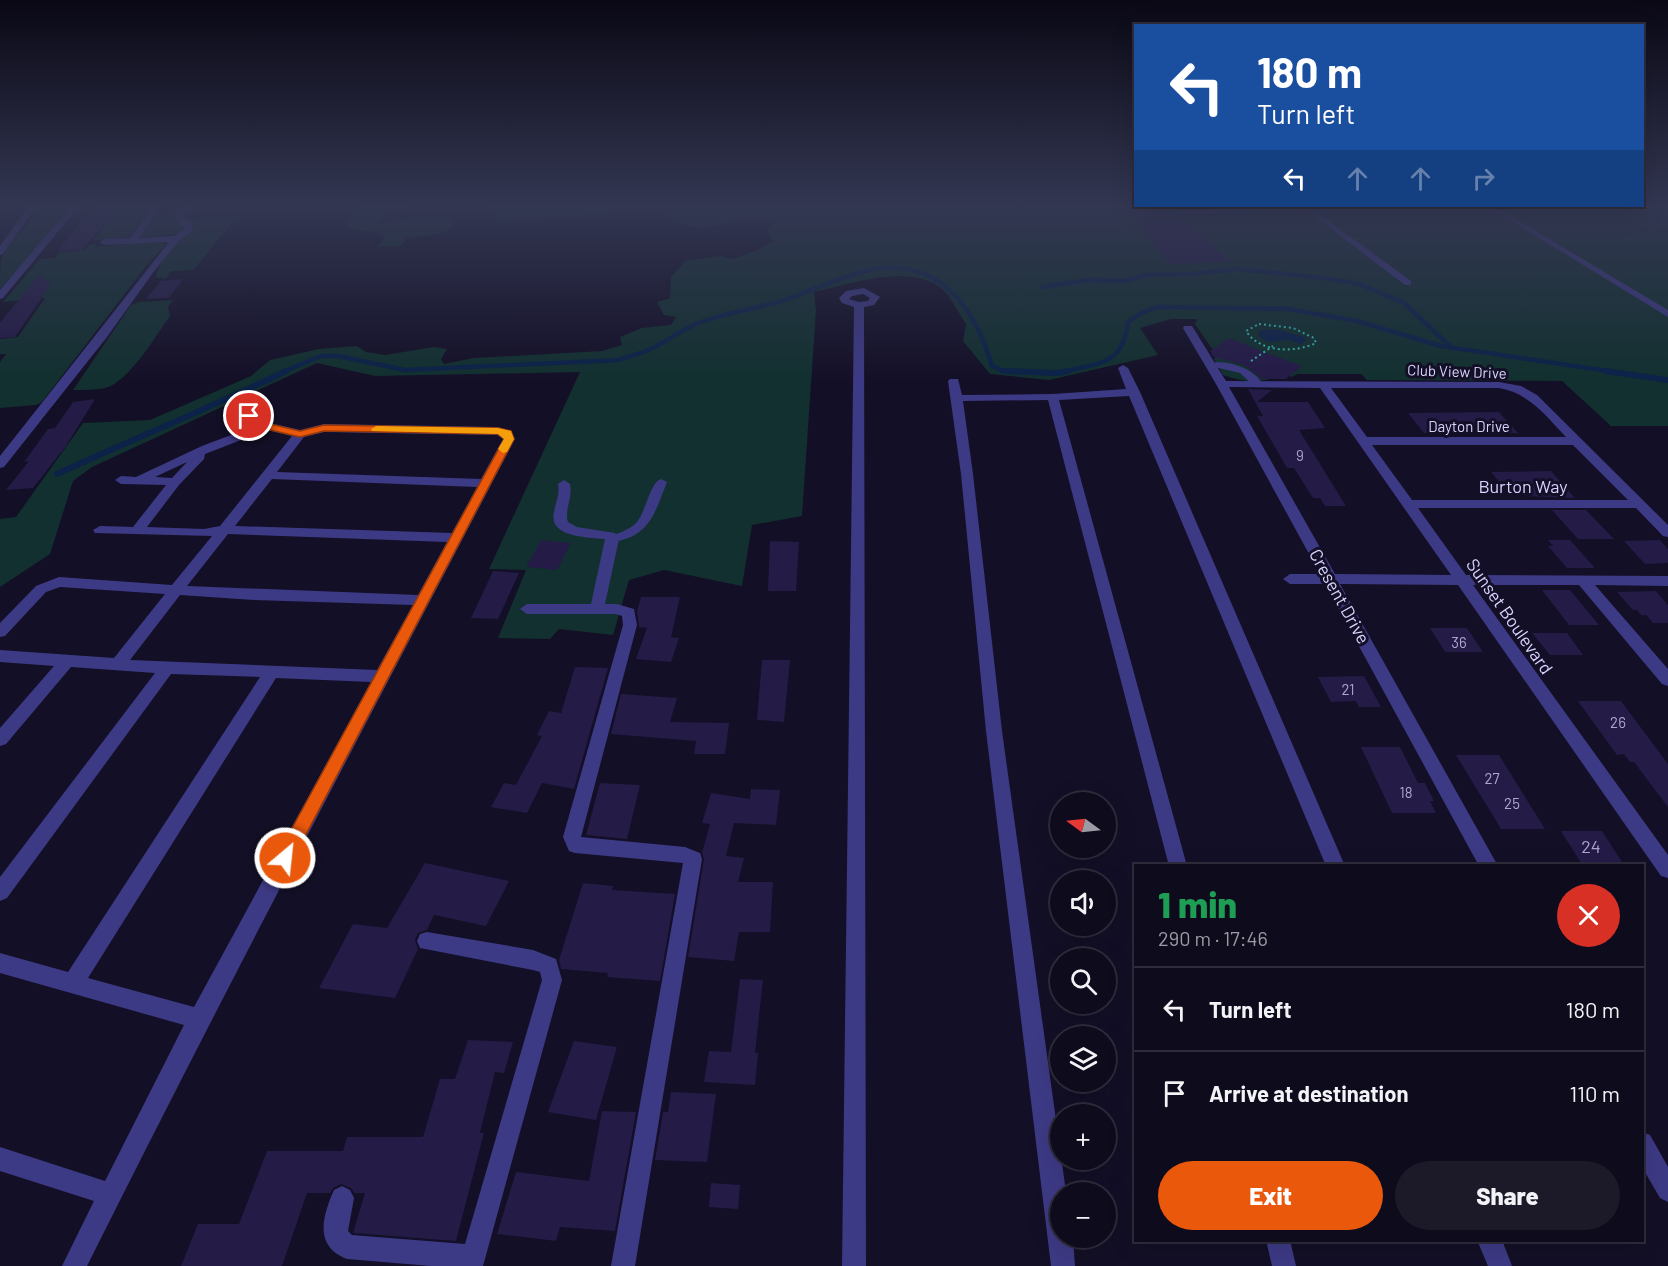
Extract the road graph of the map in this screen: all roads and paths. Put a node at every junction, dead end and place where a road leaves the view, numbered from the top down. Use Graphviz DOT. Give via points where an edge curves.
graph roads {
  1 [pos="28,263"];
  2 [pos="157,263"];
  3 [pos="1381,263"];
  4 [pos="1584,263"];
  5 [pos="1408,283"];
  6 [pos="0,297"];
  7 [pos="859,305"];
  8 [pos="1668,314"];
  9 [pos="1188,328"];
  10 [pos="1272,346"];
  11 [pos="1210,365"];
  12 [pos="1123,368"];
  13 [pos="1238,370"];
  14 [pos="1322,383"];
  15 [pos="1222,384"];
  16 [pos="1258,384"];
  17 [pos="1134,392"];
  18 [pos="1053,397"];
  19 [pos="249,416"];
  20 [pos="266,426"];
  21 [pos="300,434"];
  22 [pos="20,441"];
  23 [pos="1363,441"];
  24 [pos="1575,441"];
  25 [pos="0,443"];
  26 [pos="206,449"];
  27 [pos="0,464"];
  28 [pos="268,475"];
  29 [pos="120,480"];
  30 [pos="139,480"];
  31 [pos="175,482"];
  32 [pos="661,482"];
  33 [pos="485,483"];
  34 [pos="564,484"];
  35 [pos="1408,504"];
  36 [pos="1638,504"];
  37 [pos="100,530"];
  38 [pos="225,530"];
  39 [pos="136,531"];
  40 [pos="1668,533"];
  41 [pos="456,538"];
  42 [pos="612,539"];
  43 [pos="1330,578"];
  44 [pos="1290,579"];
  45 [pos="1459,579"];
  46 [pos="1668,581"];
  47 [pos="1584,582"];
  48 [pos="175,589"];
  49 [pos="423,600"];
  50 [pos="527,609"];
  51 [pos="597,609"];
  52 [pos="0,632"];
  53 [pos="0,656"];
  54 [pos="68,660"];
  55 [pos="118,664"];
  56 [pos="167,668"];
  57 [pos="272,672"];
  58 [pos="381,676"];
  59 [pos="1668,680"];
  60 [pos="0,740"];
  61 [pos="1177,864"];
  62 [pos="1335,864"];
  63 [pos="1489,864"];
  64 [pos="1668,870"];
  65 [pos="0,892"];
  66 [pos="427,941"];
  67 [pos="0,963"];
  68 [pos="72,984"];
  69 [pos="199,1019"];
  70 [pos="1644,1147"];
  71 [pos="0,1159"];
  72 [pos="1053,1182"];
  73 [pos="1668,1190"];
  74 [pos="112,1195"];
  75 [pos="342,1198"];
  76 [pos="1278,1242"];
  77 [pos="1490,1242"];
  78 [pos="1062,1248"];
  79 [pos="473,1262"];
  80 [pos="74,1266"];
  81 [pos="622,1266"];
  82 [pos="854,1266"];
  83 [pos="1064,1266"];
  84 [pos="1284,1266"];
  85 [pos="1500,1266"];
  1 -- 6 [label="street"];
  2 -- 22 [label="street"];
  3 -- 5 [label="lane"];
  4 -- 8 [label="lane"];
  7 -- 82 [label="street"];
  9 -- 11 [label="street, Cresent Drive"];
  10 -- 10 [label="path" via="1251,338 1246,331 1259,324 1289,327 1316,340 1314,345 1295,351"];
  10 -- 13 [label="path"];
  11 -- 13 [label="lane" via="1223,364"];
  11 -- 15 [label="street, Cresent Drive"];
  12 -- 17 [label="street"];
  13 -- 16 [label="lane"];
  14 -- 16 [label="street, Club View Drive"];
  14 -- 23 [label="street, Sunset Boulevard"];
  14 -- 24 [label="street, Club View Drive" via="1509,386 1533,397"];
  15 -- 16 [label="street, Club View Drive"];
  15 -- 43 [label="street, Cresent Drive"];
  17 -- 18 [label="street"];
  17 -- 62 [label="street"];
  18 -- 61 [label="street"];
  18 -- 72 [label="street" via="955,389 994,731"];
  19 -- 20 [label="street"];
  20 -- 21 [label="street"];
  20 -- 26 [label="street"];
  21 -- 28 [label="street"];
  21 -- 33 [label="street" via="324,428 507,434 509,439"];
  22 -- 25 [label="street"];
  22 -- 27 [label="street"];
  23 -- 24 [label="street, Dayton Drive"];
  23 -- 35 [label="street, Sunset Boulevard"];
  24 -- 36 [label="street, Club View Drive"];
  26 -- 30 [label="street"];
  26 -- 31 [label="street"];
  28 -- 33 [label="street"];
  28 -- 38 [label="street"];
  29 -- 30 [label="street"];
  30 -- 31 [label="street"];
  31 -- 39 [label="street"];
  32 -- 42 [label="lane" via="641,527 629,536"];
  33 -- 41 [label="street"];
  34 -- 42 [label="street" via="567,493 559,517 564,528 601,533"];
  35 -- 36 [label="street, Burton Way"];
  35 -- 45 [label="street, Sunset Boulevard"];
  36 -- 40 [label="street, Club View Drive"];
  37 -- 39 [label="street"];
  38 -- 39 [label="street"];
  38 -- 41 [label="street"];
  38 -- 48 [label="street"];
  41 -- 49 [label="street"];
  42 -- 51 [label="street"];
  43 -- 44 [label="street"];
  43 -- 45 [label="street"];
  43 -- 63 [label="street, Cresent Drive"];
  45 -- 47 [label="street"];
  45 -- 64 [label="street, Sunset Boulevard"];
  46 -- 47 [label="street"];
  47 -- 59 [label="street"];
  48 -- 49 [label="street"];
  48 -- 52 [label="street" via="50,584"];
  48 -- 55 [label="street"];
  49 -- 58 [label="street"];
  50 -- 51 [label="street"];
  51 -- 81 [label="street" via="629,613 630,625 572,837 575,845 685,855 693,859 650,1124"];
  53 -- 54 [label="street"];
  54 -- 55 [label="street"];
  54 -- 60 [label="street"];
  55 -- 56 [label="street"];
  56 -- 57 [label="street"];
  56 -- 65 [label="street"];
  57 -- 58 [label="street"];
  57 -- 68 [label="street"];
  58 -- 69 [label="street"];
  66 -- 79 [label="street" via="533,960 549,966 552,980"];
  67 -- 68 [label="street"];
  68 -- 69 [label="street"];
  69 -- 74 [label="street"];
  70 -- 73 [label="street"];
  71 -- 74 [label="street"];
  74 -- 80 [label="street"];
  75 -- 79 [label="street" via="335,1236 347,1247"];
  76 -- 84 [label="street"];
  77 -- 85 [label="street"];
  78 -- 83 [label="street"];
}
